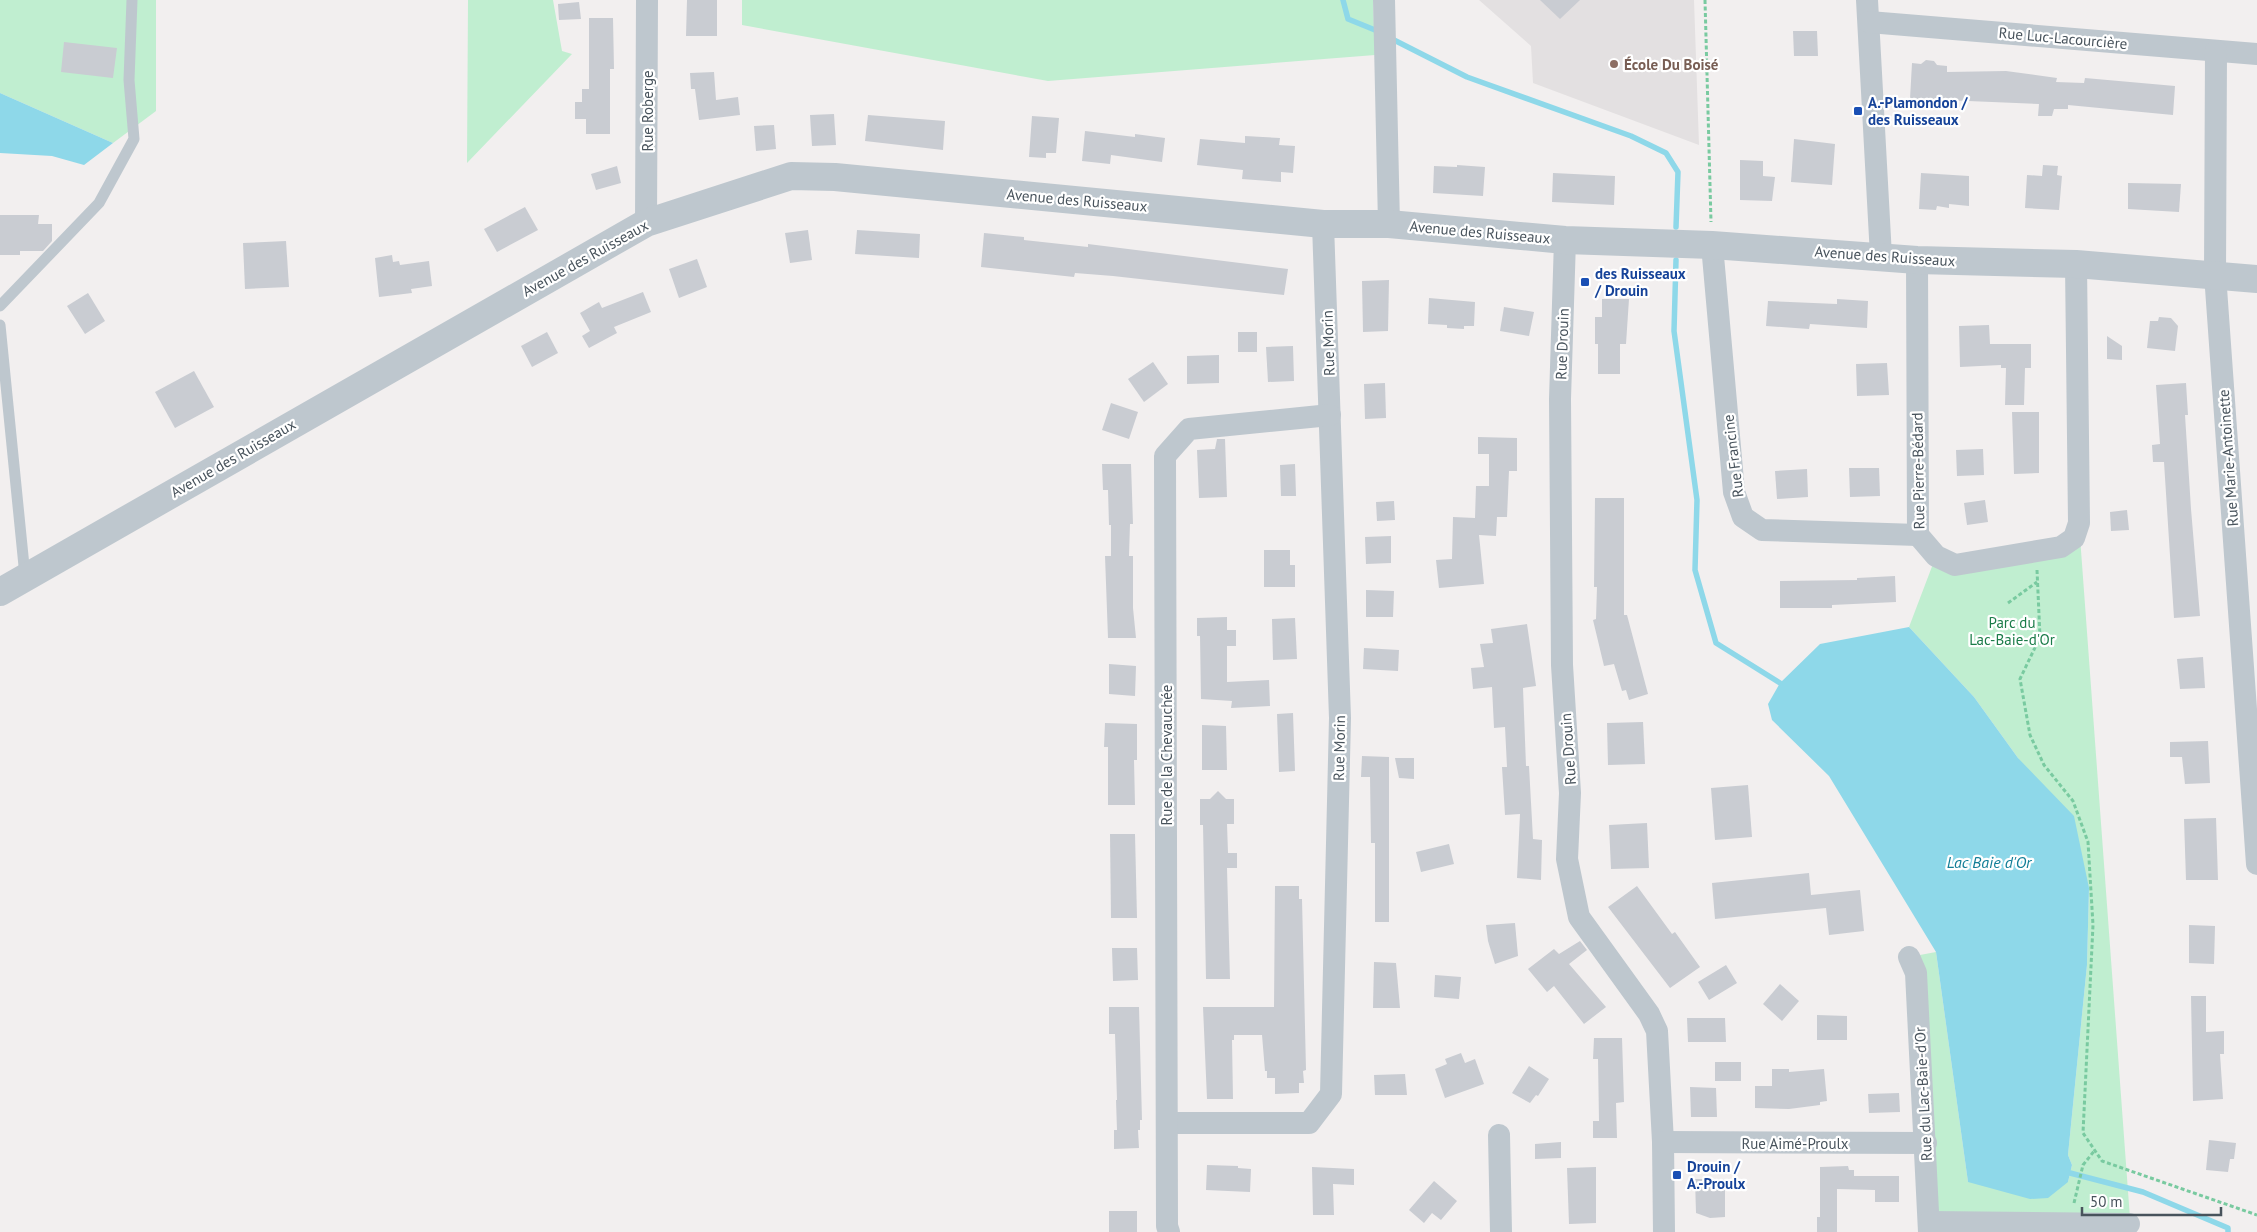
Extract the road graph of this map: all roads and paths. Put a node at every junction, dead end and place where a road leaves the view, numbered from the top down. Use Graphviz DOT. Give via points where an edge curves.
graph roads {
  1 [pos="132,0"];
  2 [pos="647,0"];
  3 [pos="1384,0"];
  4 [pos="1705,0"];
  5 [pos="1868,11"];
  6 [pos="2216,51"];
  7 [pos="2257,54"];
  8 [pos="646,223"];
  9 [pos="1323,224"];
  10 [pos="1389,224"];
  11 [pos="1565,240"];
  12 [pos="1712,245"];
  13 [pos="1881,256"];
  14 [pos="1917,260"];
  15 [pos="2076,264"];
  16 [pos="2215,274"];
  17 [pos="2257,279"];
  18 [pos="0,306"];
  19 [pos="0,325"];
  20 [pos="1330,415"];
  21 [pos="1918,535"];
  22 [pos="2036,552"];
  23 [pos="25,576"];
  24 [pos="2038,582"];
  25 [pos="0,592"];
  26 [pos="2008,603"];
  27 [pos="2257,864"];
  28 [pos="1909,957"];
  29 [pos="1167,1124"];
  30 [pos="1500,1135"];
  31 [pos="1663,1142"];
  32 [pos="1926,1143"];
  33 [pos="2095,1150"];
  34 [pos="2078,1188"];
  35 [pos="2257,1215"];
  36 [pos="2129,1224"];
  37 [pos="1929,1227"];
  38 [pos="1169,1232"];
  39 [pos="1501,1232"];
  40 [pos="1664,1232"];
  1 -- 18 [label="lane" via="129,80 134,139 100,203"];
  2 -- 8 [label="street, Rue Roberge"];
  3 -- 10 [label="street"];
  4 -- 12 [label="path"];
  5 -- 6 [label="street, Rue Luc-Lacourcière"];
  5 -- 13 [label="street"];
  6 -- 7 [label="street, Rue Luc-Lacourcière"];
  6 -- 16 [label="street, Rue Marie-Antoinette"];
  8 -- 9 [label="street, Avenue des Ruisseaux" via="791,176 835,177"];
  8 -- 23 [label="street, Avenue des Ruisseaux"];
  9 -- 10 [label="street, Avenue des Ruisseaux"];
  9 -- 20 [label="street, Rue Morin"];
  10 -- 11 [label="street, Avenue des Ruisseaux"];
  11 -- 12 [label="street, Avenue des Ruisseaux"];
  11 -- 31 [label="street, Rue Drouin" via="1560,408 1562,664 1570,794 1567,859 1579,917 1649,1014 1657,1030"];
  12 -- 13 [label="street, Avenue des Ruisseaux"];
  12 -- 21 [label="street, Rue Francine" via="1734,492 1743,517 1762,530"];
  13 -- 14 [label="street, Avenue des Ruisseaux"];
  14 -- 15 [label="street, Avenue des Ruisseaux"];
  14 -- 21 [label="street, Rue Pierre-Bédard"];
  15 -- 16 [label="street, Avenue des Ruisseaux"];
  15 -- 22 [label="street, Rue Pierre-Bédard" via="2078,524 2074,538 2061,547"];
  16 -- 17 [label="street, Avenue des Ruisseaux"];
  16 -- 27 [label="street, Rue Marie-Antoinette"];
  19 -- 23 [label="lane"];
  20 -- 29 [label="street, Rue de la Chevauchée" via="1189,429 1165,456"];
  20 -- 29 [label="street, Rue Morin" via="1340,718 1331,1094 1309,1123"];
  21 -- 22 [label="street, Rue Pierre-Bédard" via="1936,556 1955,566"];
  22 -- 24 [label="path"];
  23 -- 25 [label="street, Avenue des Ruisseaux"];
  24 -- 26 [label="path"];
  24 -- 33 [label="path" via="2040,637 2020,679 2030,735 2044,765 2073,801 2088,842 2093,925 2083,1133"];
  28 -- 32 [label="street, Rue du Lac-Baie-d'Or" via="1916,972"];
  29 -- 38 [label="street, Rue de la Chevauchée"];
  30 -- 39 [label="street"];
  31 -- 32 [label="street, Rue Aimé-Proulx"];
  31 -- 40 [label="street, Rue Drouin"];
  32 -- 37 [label="street, Rue du Lac-Baie-d'Or"];
  33 -- 34 [label="path" via="2083,1165"];
  33 -- 35 [label="path" via="2102,1161"];
  36 -- 37 [label="street"];
}
